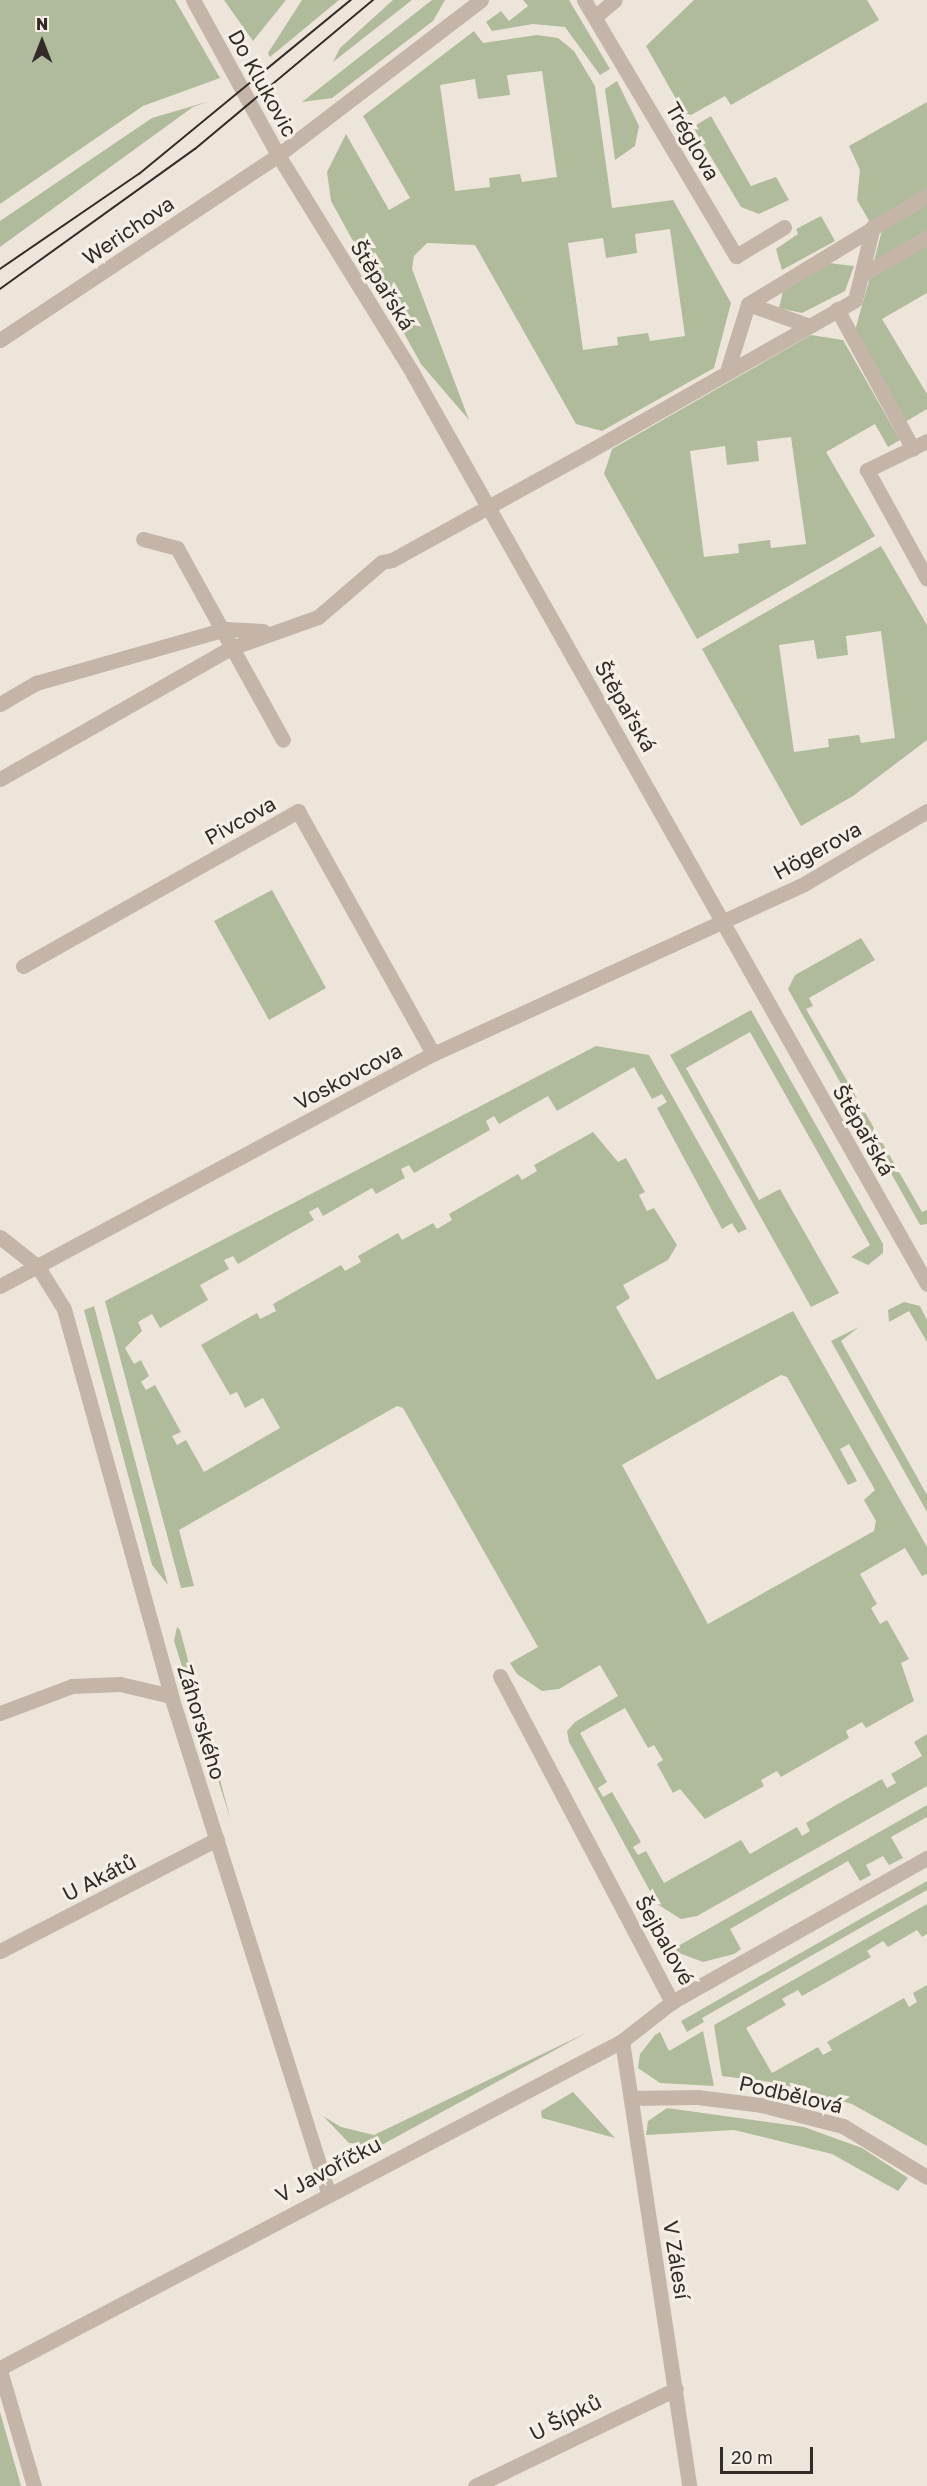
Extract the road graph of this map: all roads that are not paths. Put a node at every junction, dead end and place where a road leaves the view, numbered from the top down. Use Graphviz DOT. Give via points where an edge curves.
graph roads {
  1 [pos="193,0"];
  2 [pos="481,0"];
  3 [pos="585,0"];
  4 [pos="615,0"];
  5 [pos="597,15"];
  6 [pos="278,155"];
  7 [pos="927,195"];
  8 [pos="873,226"];
  9 [pos="784,227"];
  10 [pos="927,237"];
  11 [pos="862,275"];
  12 [pos="748,304"];
  13 [pos="837,309"];
  14 [pos="807,325"];
  15 [pos="0,340"];
  16 [pos="728,368"];
  17 [pos="927,441"];
  18 [pos="913,449"];
  19 [pos="143,539"];
  20 [pos="927,579"];
  21 [pos="225,629"];
  22 [pos="267,631"];
  23 [pos="231,648"];
  24 [pos="0,704"];
  25 [pos="283,740"];
  26 [pos="0,779"];
  27 [pos="927,811"];
  28 [pos="724,921"];
  29 [pos="23,966"];
  30 [pos="433,1054"];
  31 [pos="0,1238"];
  32 [pos="38,1267"];
  33 [pos="927,1284"];
  34 [pos="0,1286"];
  35 [pos="500,1676"];
  36 [pos="171,1696"];
  37 [pos="0,1713"];
  38 [pos="217,1839"];
  39 [pos="927,1858"];
  40 [pos="0,1951"];
  41 [pos="672,2002"];
  42 [pos="621,2041"];
  43 [pos="632,2098"];
  44 [pos="927,2177"];
  45 [pos="328,2192"];
  46 [pos="0,2369"];
  47 [pos="676,2389"];
  48 [pos="34,2486"];
  49 [pos="475,2486"];
  50 [pos="689,2486"];
  1 -- 6 [label="street, Do Klukovic"];
  2 -- 6 [label="street"];
  3 -- 5 [label="street, Tréglova"];
  4 -- 5 [label="street"];
  5 -- 9 [label="street, Tréglova" via="736,256"];
  6 -- 15 [label="street, Werichova"];
  6 -- 28 [label="street, Štěpařská" via="413,374"];
  7 -- 8 [label="street"];
  8 -- 11 [label="street"];
  8 -- 12 [label="street"];
  10 -- 11 [label="street"];
  11 -- 13 [label="street" via="855,300"];
  12 -- 14 [label="street"];
  12 -- 16 [label="street"];
  13 -- 14 [label="street"];
  13 -- 18 [label="street"];
  14 -- 16 [label="street"];
  16 -- 22 [label="street, bridge" via="586,453 392,560 381,562 318,617"];
  17 -- 18 [label="street"];
  18 -- 20 [label="street" via="867,470"];
  19 -- 21 [label="street" via="177,548"];
  21 -- 22 [label="street"];
  21 -- 23 [label="street"];
  21 -- 24 [label="street" via="36,683"];
  22 -- 23 [label="street"];
  23 -- 25 [label="street"];
  23 -- 26 [label="street"];
  27 -- 28 [label="street, Högerova" via="833,869"];
  28 -- 30 [label="street, Voskovcova"];
  28 -- 33 [label="street, Štěpařská"];
  29 -- 30 [label="street, Pivcova" via="298,812"];
  30 -- 32 [label="street, Voskovcova"];
  31 -- 32 [label="street"];
  32 -- 34 [label="street, Voskovcova"];
  32 -- 36 [label="street, Záhorského" via="64,1309"];
  35 -- 41 [label="street, Šejbalové"];
  36 -- 37 [label="street" via="120,1684 72,1686"];
  36 -- 38 [label="street, Záhorského"];
  38 -- 40 [label="street, U Akátů"];
  38 -- 45 [label="street, Záhorského"];
  39 -- 41 [label="street, Šejbalové"];
  41 -- 42 [label="street, V Javoříčku"];
  42 -- 43 [label="street, V Zálesí"];
  42 -- 45 [label="street, V Javoříčku"];
  43 -- 44 [label="street, Podbělová" via="697,2097 761,2105 843,2126"];
  43 -- 47 [label="street, V Zálesí"];
  45 -- 46 [label="street, V Javoříčku"];
  46 -- 48 [label="street"];
  47 -- 49 [label="street, U Šípků"];
  47 -- 50 [label="street, V Zálesí"];
}
